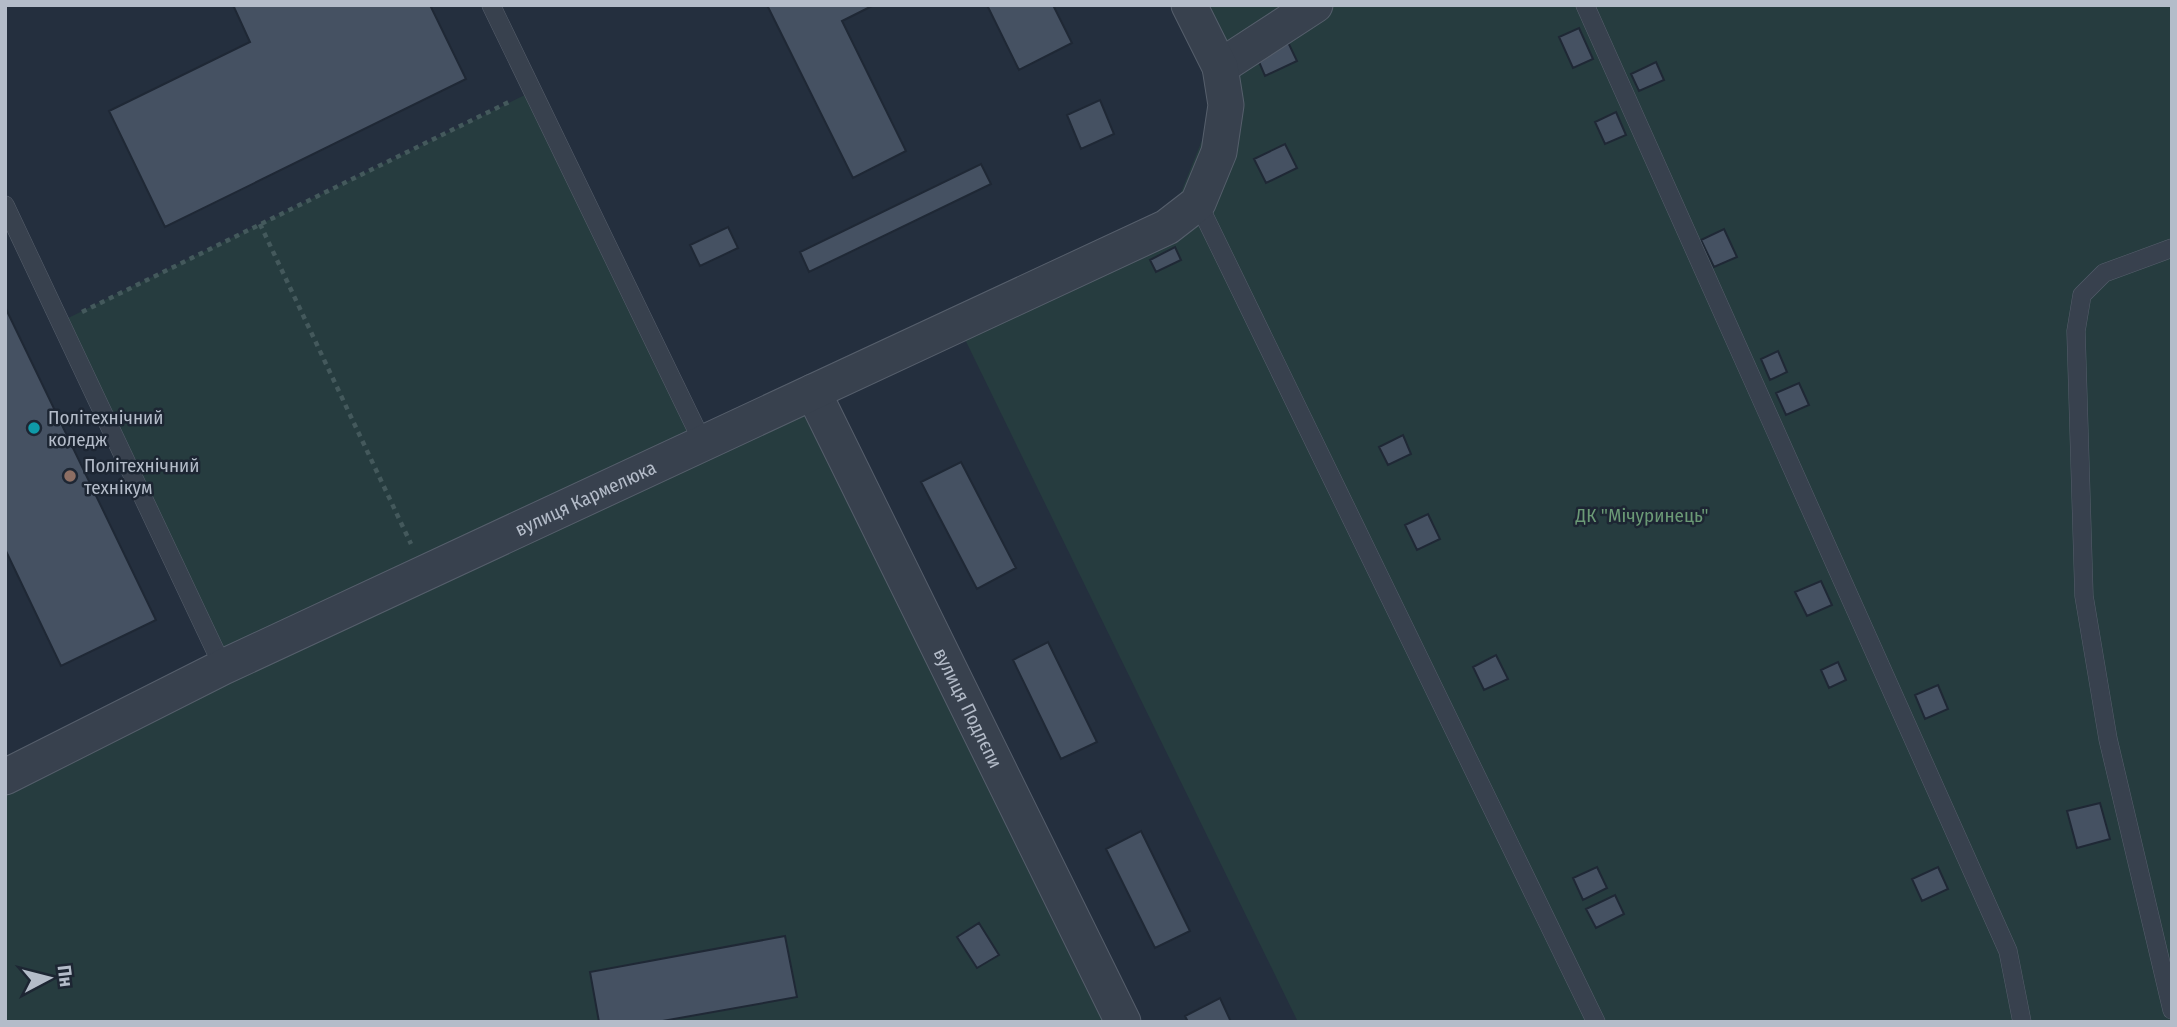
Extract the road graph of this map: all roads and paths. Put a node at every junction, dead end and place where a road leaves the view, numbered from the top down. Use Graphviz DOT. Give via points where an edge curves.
graph roads {
  1 [pos="491,5"];
  2 [pos="1189,5"];
  3 [pos="1315,5"];
  4 [pos="1585,5"];
  5 [pos="1220,67"];
  6 [pos="533,90"];
  7 [pos="1198,203"];
  8 [pos="5,205"];
  9 [pos="261,224"];
  10 [pos="2172,248"];
  11 [pos="62,321"];
  12 [pos="813,392"];
  13 [pos="703,443"];
  14 [pos="424,573"];
  15 [pos="223,667"];
  16 [pos="5,776"];
  17 [pos="2172,1010"];
  18 [pos="1123,1022"];
  19 [pos="1595,1022"];
  20 [pos="2022,1022"];
  1 -- 6 [label="lane"];
  2 -- 5 [label="street"];
  3 -- 5 [label="street"];
  4 -- 20 [label="lane" via="2008,951"];
  5 -- 7 [label="street" via="1226,105 1219,152"];
  6 -- 9 [label="path"];
  6 -- 13 [label="lane"];
  7 -- 12 [label="street, вулиця Кармелюка" via="1167,227"];
  7 -- 19 [label="lane"];
  8 -- 11 [label="lane"];
  9 -- 11 [label="path"];
  9 -- 14 [label="path"];
  10 -- 17 [label="lane" via="2104,273 2082,295 2076,331 2084,596 2108,739"];
  11 -- 15 [label="lane"];
  12 -- 13 [label="street, вулиця Кармелюка"];
  12 -- 18 [label="street, вулиця Подлєпи"];
  13 -- 14 [label="street, вулиця Кармелюка"];
  14 -- 15 [label="street, вулиця Кармелюка"];
  15 -- 16 [label="street, вулиця Кармелюка"];
}
